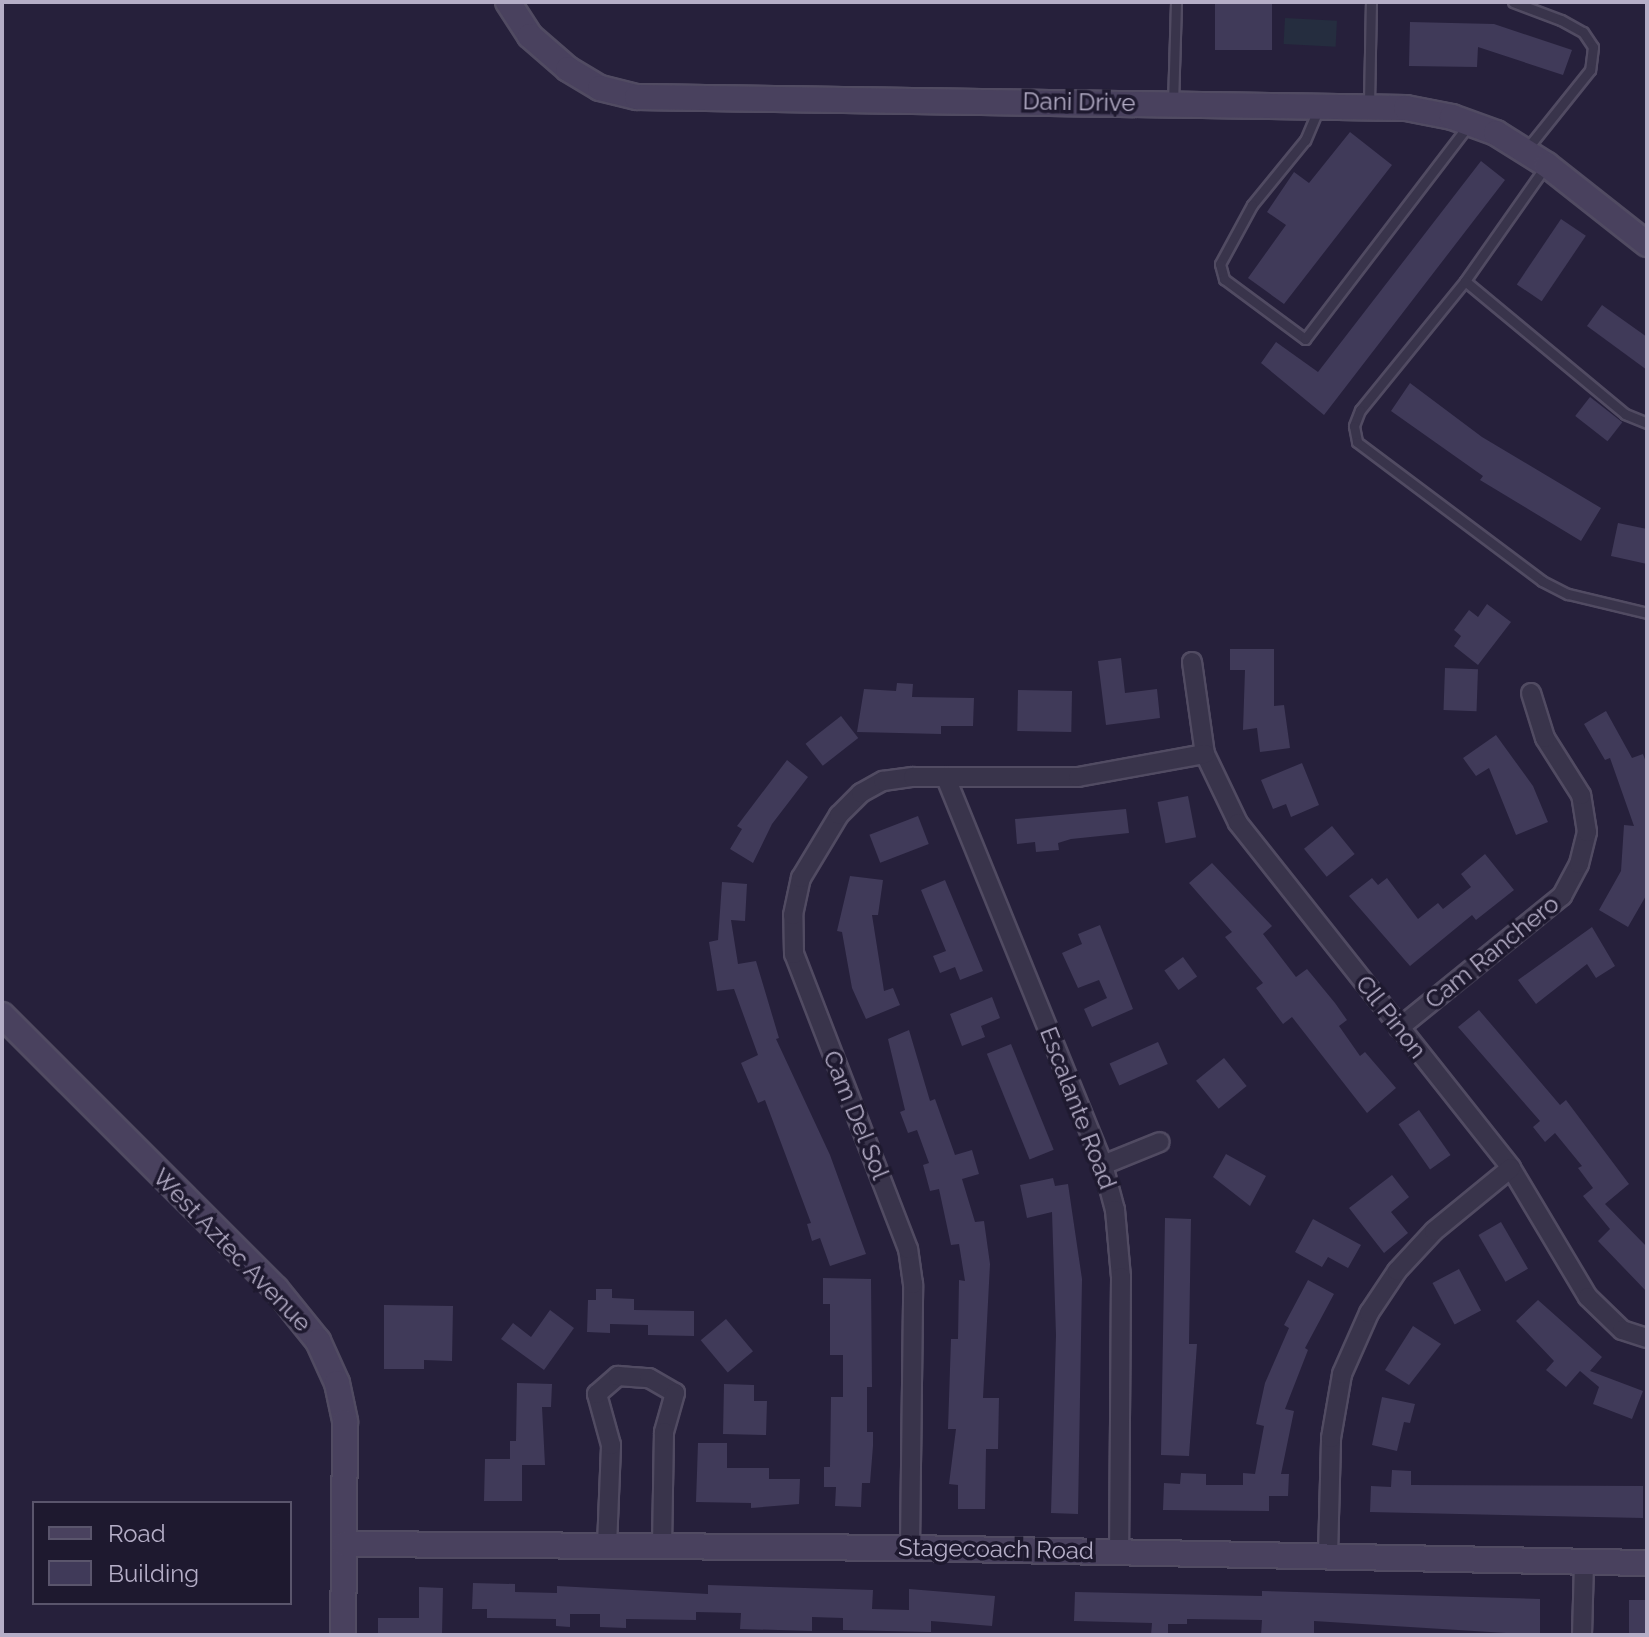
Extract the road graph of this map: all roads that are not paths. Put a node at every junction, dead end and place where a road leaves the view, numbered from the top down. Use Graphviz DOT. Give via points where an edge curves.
graph roads {
  1 [pos="508,2"];
  2 [pos="1176,2"];
  3 [pos="1371,2"];
  4 [pos="1513,2"];
  5 [pos="1173,104"];
  6 [pos="1317,106"];
  7 [pos="1369,107"];
  8 [pos="1470,123"];
  9 [pos="1525,151"];
  10 [pos="1547,165"];
  11 [pos="1647,244"];
  12 [pos="1465,281"];
  13 [pos="1647,423"];
  14 [pos="1647,613"];
  15 [pos="1192,662"];
  16 [pos="1531,693"];
  17 [pos="1205,754"];
  18 [pos="946,778"];
  19 [pos="2,1015"];
  20 [pos="1399,1028"];
  21 [pos="1160,1142"];
  22 [pos="1103,1165"];
  23 [pos="1511,1168"];
  24 [pos="1647,1338"];
  25 [pos="344,1544"];
  26 [pos="607,1546"];
  27 [pos="662,1546"];
  28 [pos="910,1548"];
  29 [pos="1119,1552"];
  30 [pos="1328,1556"];
  31 [pos="1584,1562"];
  32 [pos="1647,1563"];
  33 [pos="343,1635"];
  34 [pos="1582,1635"];
  1 -- 5 [label="street, Dani Drive" via="530,36 568,69 600,88 637,97"];
  2 -- 5 [label="lane"];
  3 -- 7 [label="lane"];
  4 -- 9 [label="lane" via="1583,32 1593,47 1590,70"];
  5 -- 6 [label="street, Dani Drive"];
  6 -- 7 [label="street, Dani Drive"];
  6 -- 8 [label="lane" via="1318,118 1305,140 1252,205 1220,264 1224,279 1305,339"];
  7 -- 8 [label="street, Dani Drive" via="1406,108"];
  8 -- 9 [label="street, Dani Drive"];
  9 -- 10 [label="street, Dani Drive"];
  10 -- 11 [label="street, Dani Drive"];
  10 -- 12 [label="lane"];
  12 -- 13 [label="lane" via="1625,414"];
  12 -- 14 [label="lane" via="1360,410 1354,426 1357,442 1542,581 1568,594"];
  15 -- 17 [label="street, Cll Pinon"];
  16 -- 20 [label="street, Cam Ranchero" via="1545,738 1581,795 1587,832 1579,864 1562,896"];
  17 -- 18 [label="street, Cam Del Sol" via="1078,777"];
  17 -- 20 [label="street, Cll Pinon" via="1238,823"];
  18 -- 22 [label="street, Escalante Road"];
  18 -- 28 [label="street, Cam Del Sol" via="883,781 861,793 812,852 793,915 794,954 806,993 908,1249 913,1284"];
  19 -- 25 [label="street, West Aztec Avenue" via="276,1289 318,1341 337,1383 345,1422"];
  20 -- 23 [label="street, Cll Pinon"];
  21 -- 22 [label="street"];
  22 -- 29 [label="street, Escalante Road" via="1115,1210 1121,1277"];
  23 -- 24 [label="street, Cll Pinon" via="1588,1297 1622,1330"];
  23 -- 30 [label="street" via="1434,1231 1397,1271 1369,1313 1342,1374 1331,1438"];
  25 -- 26 [label="street, Stagecoach Road"];
  25 -- 33 [label="street, West Aztec Avenue"];
  26 -- 27 [label="street, Stagecoach Road"];
  26 -- 27 [label="street" via="611,1445 597,1394 618,1376 649,1378 675,1393 664,1432"];
  27 -- 28 [label="street, Stagecoach Road"];
  28 -- 29 [label="street, Stagecoach Road"];
  29 -- 30 [label="street, Stagecoach Road"];
  30 -- 31 [label="street, Stagecoach Road"];
  31 -- 32 [label="street, Stagecoach Road"];
  31 -- 34 [label="street"];
}
